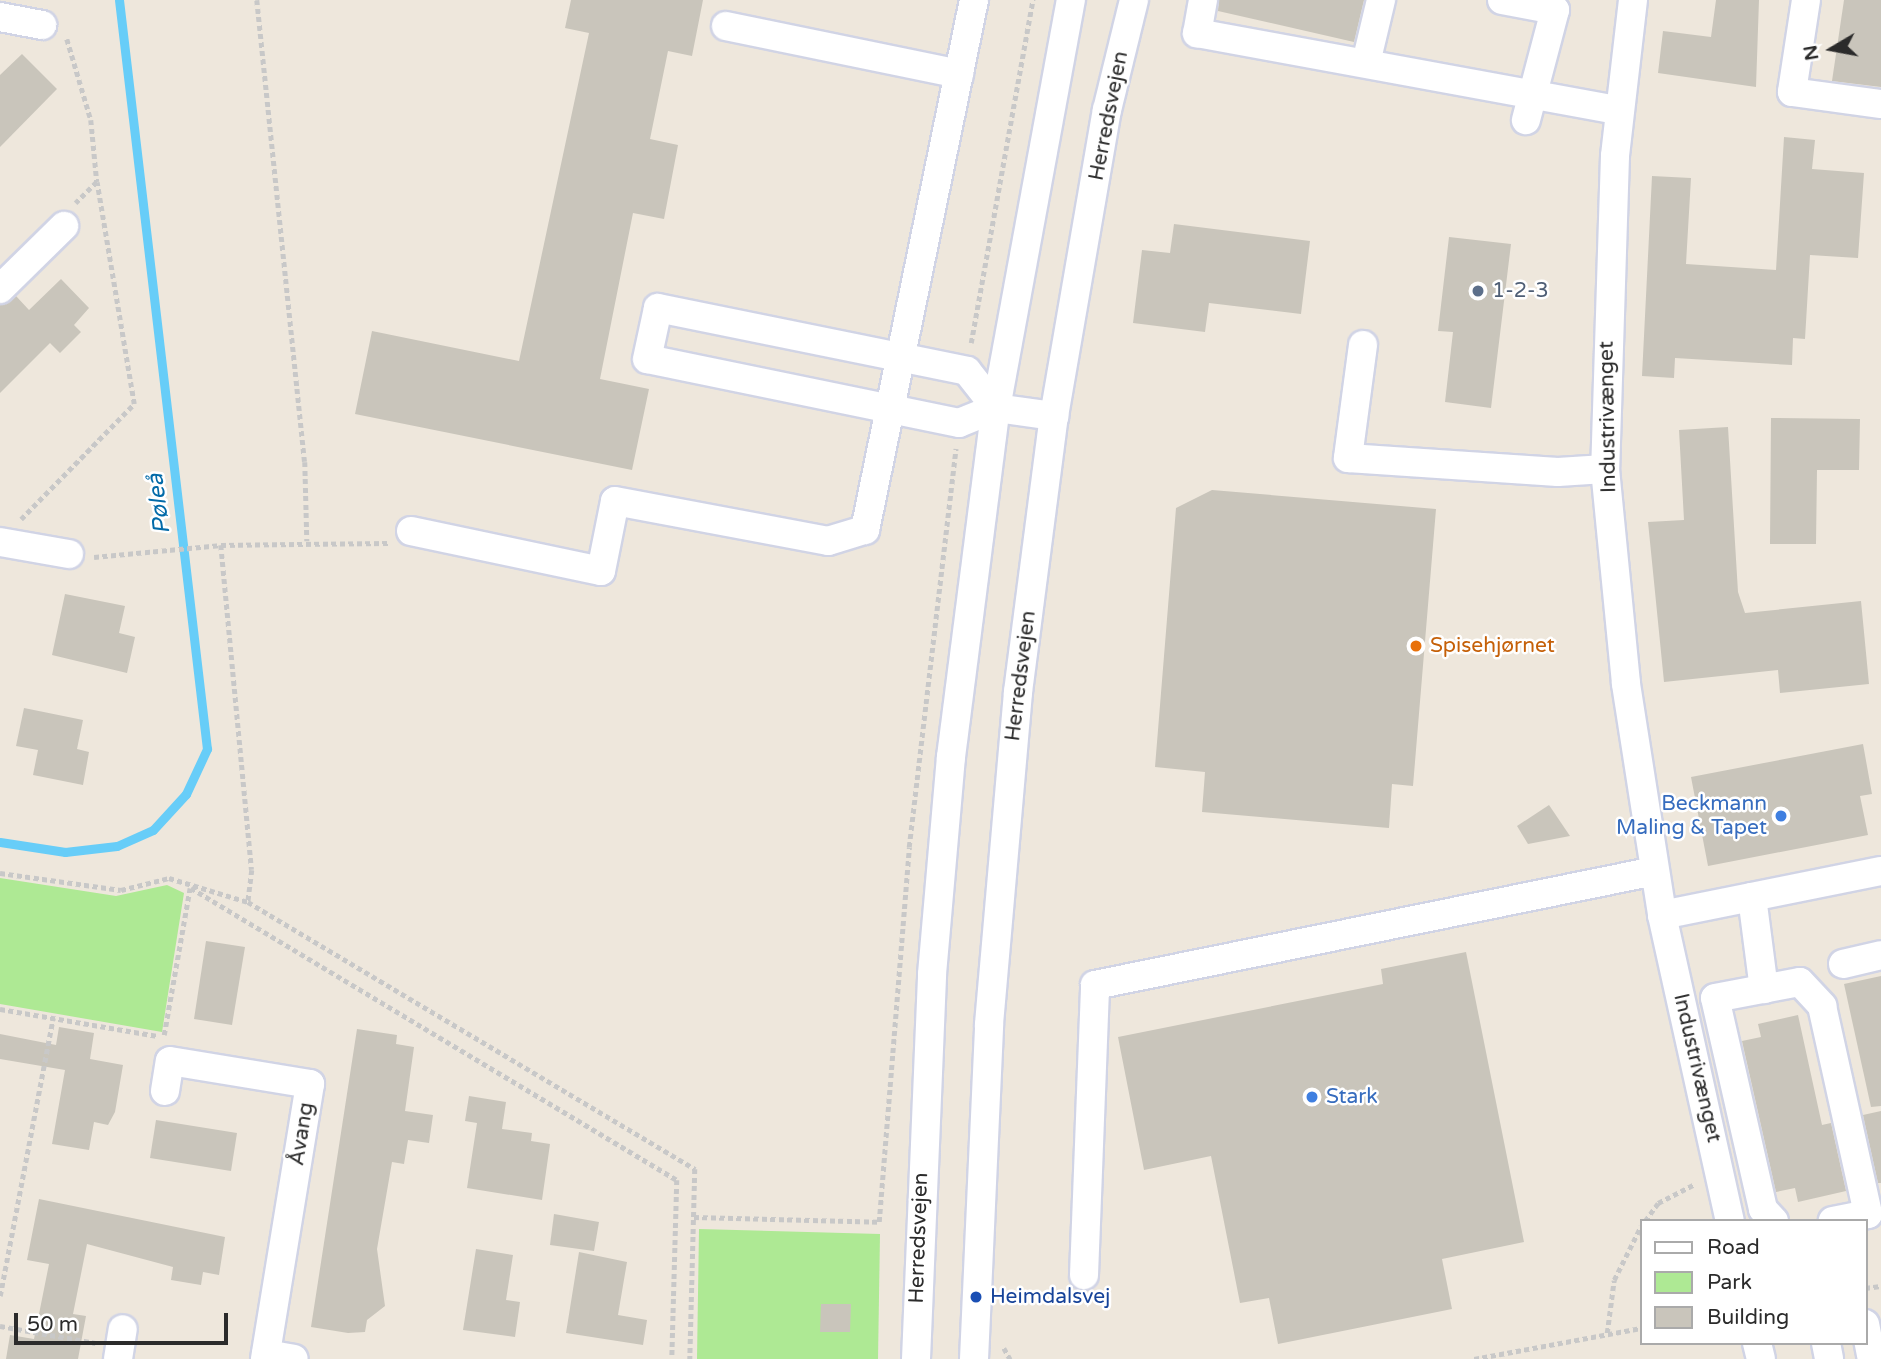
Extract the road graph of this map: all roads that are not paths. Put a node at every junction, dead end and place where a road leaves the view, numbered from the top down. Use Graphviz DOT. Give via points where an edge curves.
graph roads {
  1 [pos="974,0"];
  2 [pos="1071,0"];
  3 [pos="1133,0"];
  4 [pos="1203,0"];
  5 [pos="1381,0"];
  6 [pos="1502,0"];
  7 [pos="1633,0"];
  8 [pos="1806,0"];
  9 [pos="1556,5"];
  10 [pos="0,17"];
  11 [pos="42,25"];
  12 [pos="726,26"];
  13 [pos="1366,63"];
  14 [pos="959,74"];
  15 [pos="1881,104"];
  16 [pos="1529,108"];
  17 [pos="1618,110"];
  18 [pos="62,228"];
  19 [pos="0,289"];
  20 [pos="1363,345"];
  21 [pos="901,357"];
  22 [pos="996,408"];
  23 [pos="890,409"];
  24 [pos="1054,416"];
  25 [pos="1605,469"];
  26 [pos="411,531"];
  27 [pos="8,544"];
  28 [pos="68,554"];
  29 [pos="1656,871"];
  30 [pos="1881,871"];
  31 [pos="1752,897"];
  32 [pos="1662,915"];
  33 [pos="1881,955"];
  34 [pos="1843,964"];
  35 [pos="1764,989"];
  36 [pos="165,1091"];
  37 [pos="1768,1215"];
  38 [pos="1730,1219"];
  39 [pos="1843,1219"];
  40 [pos="1084,1275"];
  41 [pos="1867,1334"];
  42 [pos="265,1357"];
  43 [pos="295,1359"];
  44 [pos="916,1359"];
  45 [pos="974,1359"];
  46 [pos="1872,1359"];
  1 -- 14 [label="street"];
  2 -- 22 [label="street, Herredsvejen"];
  3 -- 24 [label="street, Herredsvejen" via="1107,110"];
  4 -- 13 [label="street" via="1197,33"];
  5 -- 13 [label="street"];
  6 -- 9 [label="street"];
  7 -- 17 [label="street, Industrivænget"];
  8 -- 15 [label="street" via="1792,92"];
  9 -- 16 [label="street"];
  10 -- 11 [label="street"];
  12 -- 14 [label="street"];
  13 -- 16 [label="street"];
  14 -- 21 [label="street"];
  16 -- 17 [label="street"];
  17 -- 25 [label="street, Industrivænget"];
  18 -- 19 [label="street"];
  20 -- 25 [label="street" via="1348,458 1558,472"];
  21 -- 22 [label="street" via="967,371"];
  21 -- 23 [label="street"];
  21 -- 23 [label="street" via="658,308 647,359"];
  22 -- 23 [label="street" via="958,423"];
  22 -- 24 [label="street"];
  22 -- 44 [label="street, Herredsvejen" via="951,757 932,974"];
  23 -- 26 [label="street" via="865,530 828,541 615,501 601,571"];
  24 -- 45 [label="street, Herredsvejen" via="1018,692 989,1024"];
  25 -- 29 [label="street, Industrivænget" via="1626,684"];
  27 -- 28 [label="street"];
  29 -- 32 [label="street, Industrivænget"];
  29 -- 40 [label="street" via="1095,985"];
  30 -- 31 [label="street"];
  31 -- 32 [label="street"];
  31 -- 35 [label="street"];
  32 -- 38 [label="street, Industrivænget"];
  33 -- 34 [label="street"];
  35 -- 37 [label="street" via="1715,998"];
  35 -- 39 [label="street" via="1800,982 1822,1006 1868,1214"];
  36 -- 42 [label="street, Åvang" via="167,1049 310,1084"];
  37 -- 38 [label="street"];
  41 -- 46 [label="street"];
  42 -- 43 [label="street, Åvang"];
}
